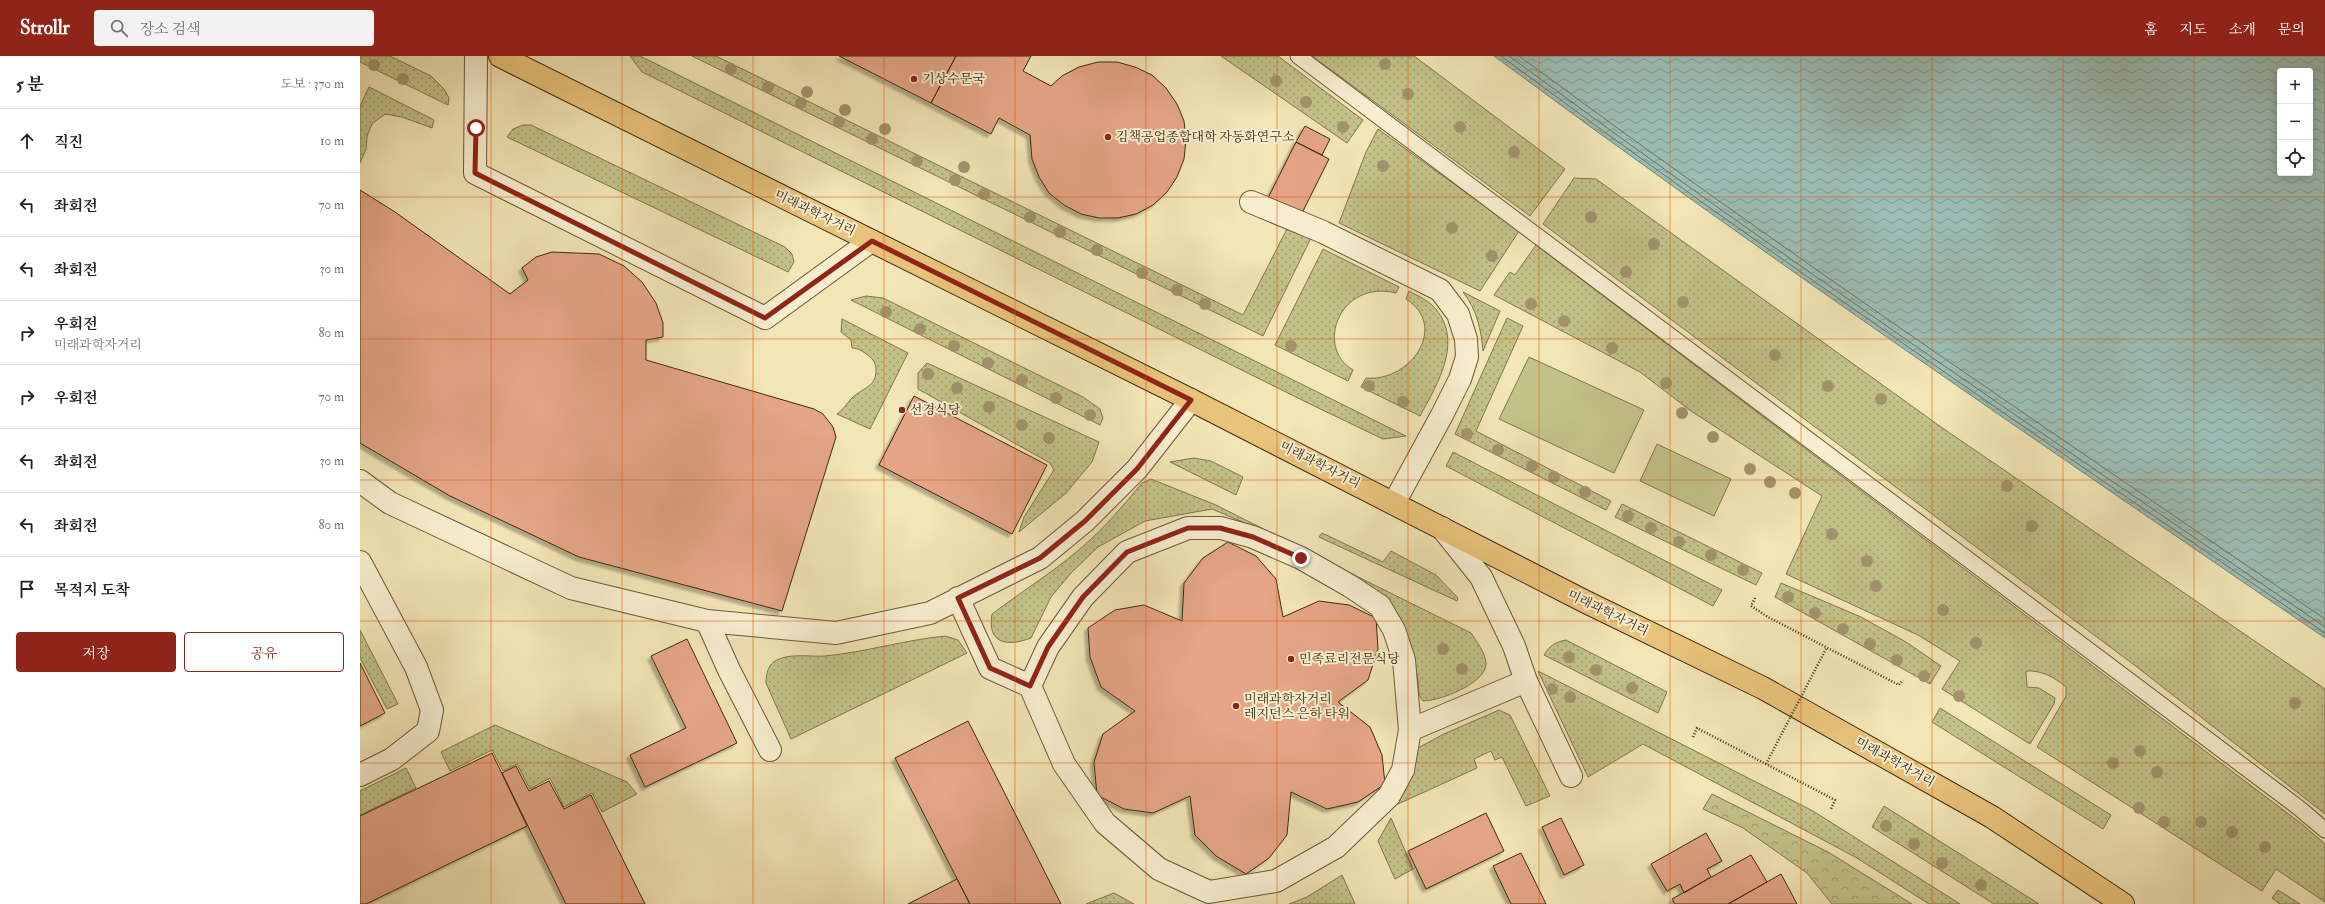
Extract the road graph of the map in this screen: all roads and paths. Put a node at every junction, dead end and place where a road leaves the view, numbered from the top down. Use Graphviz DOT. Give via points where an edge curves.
graph roads {
  1 [pos="476,56"];
  2 [pos="500,56"];
  3 [pos="1298,56"];
  4 [pos="1251,202"];
  5 [pos="872,241"];
  6 [pos="1191,400"];
  7 [pos="360,482"];
  8 [pos="1394,503"];
  9 [pos="1442,528"];
  10 [pos="360,562"];
  11 [pos="958,598"];
  12 [pos="1755,598"];
  13 [pos="707,621"];
  14 [pos="1827,647"];
  15 [pos="1903,680"];
  16 [pos="1526,681"];
  17 [pos="1030,686"];
  18 [pos="1410,730"];
  19 [pos="1693,737"];
  20 [pos="770,750"];
  21 [pos="1766,764"];
  22 [pos="360,775"];
  23 [pos="1571,776"];
  24 [pos="1831,809"];
  25 [pos="2325,830"];
  26 [pos="2123,904"];
  1 -- 5 [label="street" via="475,173 765,318"];
  2 -- 5 [label="main road, 미래과학자거리"];
  3 -- 25 [label="lane" via="2050,619"];
  4 -- 8 [label="street" via="1323,232 1440,290 1458,314 1466,339 1467,358 1442,415"];
  5 -- 6 [label="main road, 미래과학자거리"];
  6 -- 8 [label="main road, 미래과학자거리"];
  6 -- 11 [label="street" via="1137,469 1085,521 1040,558"];
  7 -- 13 [label="street" via="390,503 571,588"];
  8 -- 9 [label="main road, 미래과학자거리"];
  9 -- 16 [label="street" via="1481,577 1514,646"];
  9 -- 26 [label="main road, 미래과학자거리" via="1594,606 1763,688 1992,817"];
  10 -- 22 [label="street" via="416,667 432,710 428,731 392,759"];
  11 -- 13 [label="street" via="930,613 836,633"];
  11 -- 17 [label="street" via="990,668"];
  12 -- 14 [label="path" via="1751,606"];
  13 -- 20 [label="street"];
  14 -- 15 [label="path" via="1899,685"];
  14 -- 21 [label="path, bridge"];
  16 -- 18 [label="street"];
  16 -- 23 [label="street"];
  17 -- 18 [label="street" via="1064,764 1105,823 1158,869 1209,892 1276,881 1336,847 1389,796 1403,770"];
  17 -- 18 [label="street" via="1048,647 1083,597 1127,552 1188,528 1220,528 1253,537 1301,558 1380,606 1394,630 1404,660"];
  19 -- 21 [label="path" via="1697,728"];
  21 -- 24 [label="path" via="1835,800"];
}
